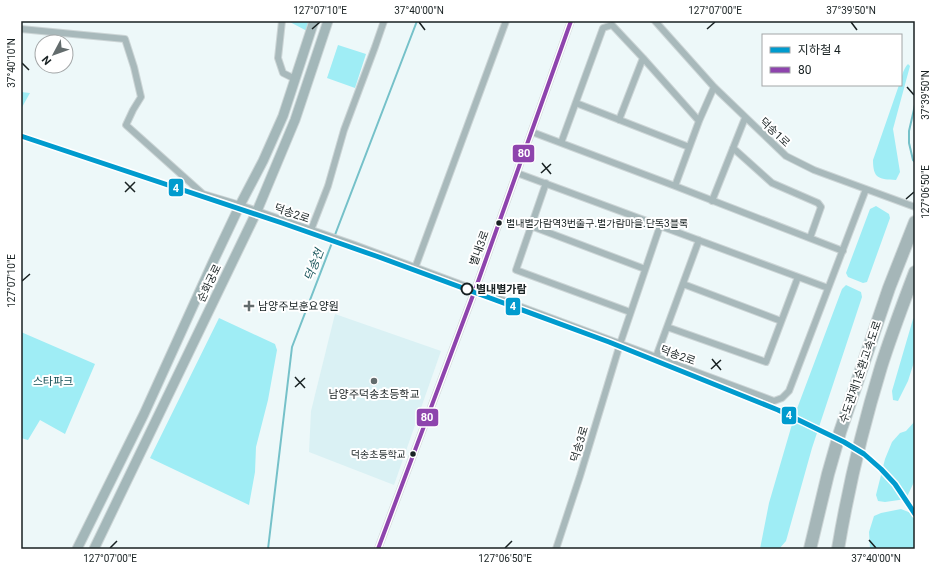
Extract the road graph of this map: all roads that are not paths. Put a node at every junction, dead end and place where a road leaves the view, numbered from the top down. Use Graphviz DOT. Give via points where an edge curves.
graph roads {
  1 [pos="282,21"];
  2 [pos="314,21"];
  3 [pos="328,21"];
  4 [pos="384,21"];
  5 [pos="506,21"];
  6 [pos="571,21"];
  7 [pos="655,21"];
  8 [pos="21,29"];
  9 [pos="643,58"];
  10 [pos="295,79"];
  11 [pos="714,87"];
  12 [pos="576,103"];
  13 [pos="745,118"];
  14 [pos="619,120"];
  15 [pos="700,121"];
  16 [pos="532,132"];
  17 [pos="561,143"];
  18 [pos="689,147"];
  19 [pos="733,148"];
  20 [pos="517,173"];
  21 [pos="546,183"];
  22 [pos="675,186"];
  23 [pos="866,189"];
  24 [pos="712,201"];
  25 [pos="240,206"];
  26 [pos="915,207"];
  27 [pos="257,211"];
  28 [pos="914,224"];
  29 [pos="531,226"];
  30 [pos="660,226"];
  31 [pos="311,230"];
  32 [pos="810,238"];
  33 [pos="699,240"];
  34 [pos="843,251"];
  35 [pos="415,268"];
  36 [pos="645,269"];
  37 [pos="915,272"];
  38 [pos="798,277"];
  39 [pos="683,284"];
  40 [pos="828,288"];
  41 [pos="475,290"];
  42 [pos="630,312"];
  43 [pos="781,321"];
  44 [pos="667,328"];
  45 [pos="620,344"];
  46 [pos="656,358"];
  47 [pos="77,549"];
  48 [pos="94,549"];
  49 [pos="378,549"];
  50 [pos="556,549"];
  51 [pos="810,549"];
  52 [pos="838,549"];
  1 -- 10 [label="street" via="278,58 283,73"];
  2 -- 10 [label="street, 순화궁로"];
  3 -- 27 [label="street, 순화궁로" via="295,120"];
  4 -- 31 [label="street"];
  5 -- 35 [label="street"];
  6 -- 16 [label="street, 별내3로"];
  7 -- 11 [label="street, 덕송1로"];
  8 -- 25 [label="street, 덕송2로" via="125,39 141,97 126,125 203,194"];
  9 -- 12 [label="street" via="612,25 603,28"];
  9 -- 14 [label="street"];
  9 -- 15 [label="street"];
  10 -- 25 [label="street, 순화궁로" via="283,116"];
  11 -- 13 [label="street, 덕송1로"];
  11 -- 15 [label="street"];
  12 -- 14 [label="street"];
  12 -- 17 [label="street"];
  13 -- 19 [label="street"];
  13 -- 23 [label="street, 덕송1로" via="786,156 814,170"];
  14 -- 18 [label="street"];
  15 -- 18 [label="street"];
  16 -- 17 [label="street"];
  16 -- 20 [label="street, 별내3로"];
  17 -- 22 [label="street"];
  18 -- 22 [label="street"];
  19 -- 24 [label="street"];
  19 -- 32 [label="street" via="772,183 818,203 821,207"];
  20 -- 21 [label="street"];
  20 -- 41 [label="street, 별내3로"];
  21 -- 29 [label="street"];
  21 -- 30 [label="street"];
  22 -- 24 [label="street"];
  23 -- 26 [label="street, 덕송1로"];
  23 -- 34 [label="street, 덕송2로"];
  24 -- 32 [label="street"];
  25 -- 27 [label="street, 덕송2로"];
  25 -- 47 [label="street, 순화궁로" via="144,414"];
  27 -- 31 [label="street, 덕송2로"];
  27 -- 48 [label="street, 순화궁로"];
  28 -- 51 [label="highway, 수도권제1순환고속도로" via="889,288 840,432"];
  29 -- 36 [label="street"];
  29 -- 42 [label="street" via="516,270"];
  30 -- 33 [label="street"];
  30 -- 36 [label="street, 덕송3로"];
  31 -- 35 [label="street, 덕송2로"];
  32 -- 34 [label="street"];
  33 -- 38 [label="street"];
  33 -- 39 [label="street"];
  34 -- 40 [label="street, 덕송2로"];
  35 -- 41 [label="street, 덕송2로"];
  36 -- 42 [label="street, 덕송3로"];
  37 -- 52 [label="highway, 수도권제1순환고속도로" via="881,366 869,409"];
  38 -- 40 [label="street"];
  38 -- 43 [label="street"];
  39 -- 43 [label="street"];
  39 -- 44 [label="street"];
  40 -- 46 [label="street, 덕송2로" via="789,391 782,398 774,401"];
  41 -- 45 [label="street, 덕송2로"];
  41 -- 49 [label="street, 별내3로"];
  42 -- 45 [label="street, 덕송3로"];
  43 -- 44 [label="street" via="766,362"];
  44 -- 46 [label="street"];
  45 -- 46 [label="street, 덕송2로"];
  45 -- 50 [label="street, 덕송3로"];
}
